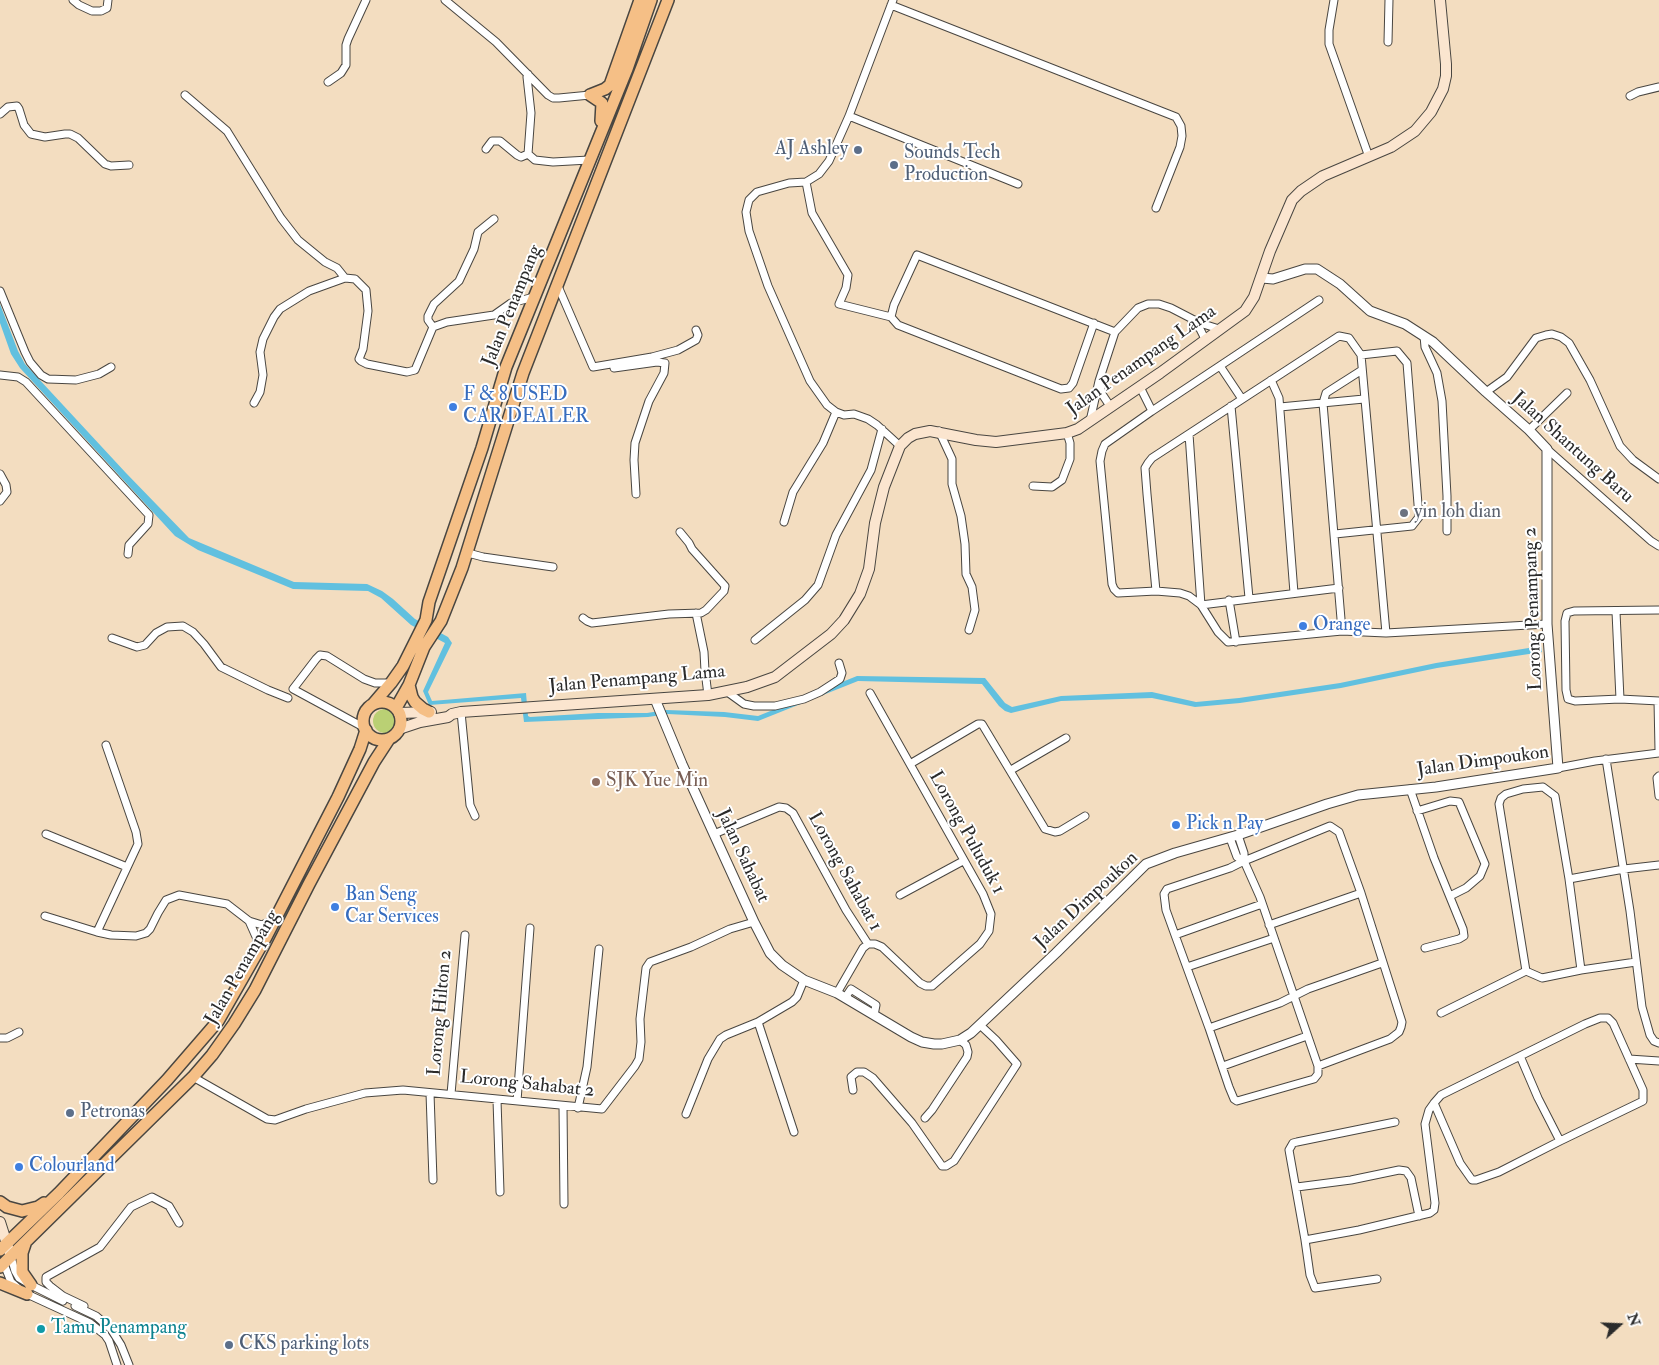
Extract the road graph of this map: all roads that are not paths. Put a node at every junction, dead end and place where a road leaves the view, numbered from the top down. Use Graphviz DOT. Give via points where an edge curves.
graph roads {
  1 [pos="73,0"];
  2 [pos="108,0"];
  3 [pos="366,0"];
  4 [pos="445,0"];
  5 [pos="640,0"];
  6 [pos="651,0"];
  7 [pos="668,0"];
  8 [pos="1334,0"];
  9 [pos="1389,0"];
  10 [pos="1440,0"];
  11 [pos="892,3"];
  12 [pos="1388,42"];
  13 [pos="528,74"];
  14 [pos="328,82"];
  15 [pos="1659,87"];
  16 [pos="590,94"];
  17 [pos="185,96"];
  18 [pos="1630,96"];
  19 [pos="0,114"];
  20 [pos="849,116"];
  21 [pos="601,131"];
  22 [pos="486,149"];
  23 [pos="528,154"];
  24 [pos="1369,158"];
  25 [pos="589,160"];
  26 [pos="129,165"];
  27 [pos="806,182"];
  28 [pos="1018,184"];
  29 [pos="1156,208"];
  30 [pos="494,219"];
  31 [pos="345,278"];
  32 [pos="1262,278"];
  33 [pos="556,284"];
  34 [pos="0,291"];
  35 [pos="534,298"];
  36 [pos="1319,300"];
  37 [pos="891,317"];
  38 [pos="1190,319"];
  39 [pos="1094,323"];
  40 [pos="432,327"];
  41 [pos="1219,329"];
  42 [pos="696,330"];
  43 [pos="1115,332"];
  44 [pos="1424,336"];
  45 [pos="1205,339"];
  46 [pos="1361,355"];
  47 [pos="1220,366"];
  48 [pos="111,367"];
  49 [pos="602,367"];
  50 [pos="1362,370"];
  51 [pos="0,375"];
  52 [pos="1271,380"];
  53 [pos="1099,381"];
  54 [pos="1140,387"];
  55 [pos="1486,392"];
  56 [pos="1567,392"];
  57 [pos="1242,399"];
  58 [pos="1364,399"];
  59 [pos="254,403"];
  60 [pos="1323,403"];
  61 [pos="1110,406"];
  62 [pos="1231,406"];
  63 [pos="1280,407"];
  64 [pos="1152,411"];
  65 [pos="836,412"];
  66 [pos="1090,421"];
  67 [pos="882,429"];
  68 [pos="1529,430"];
  69 [pos="939,431"];
  70 [pos="1067,433"];
  71 [pos="1189,434"];
  72 [pos="900,446"];
  73 [pos="1547,449"];
  74 [pos="0,474"];
  75 [pos="1659,479"];
  76 [pos="1033,486"];
  77 [pos="636,494"];
  78 [pos="0,501"];
  79 [pos="784,522"];
  80 [pos="1377,530"];
  81 [pos="1446,531"];
  82 [pos="680,532"];
  83 [pos="1335,534"];
  84 [pos="1659,546"];
  85 [pos="468,552"];
  86 [pos="128,554"];
  87 [pos="553,567"];
  88 [pos="1338,588"];
  89 [pos="1156,591"];
  90 [pos="1294,593"];
  91 [pos="1249,598"];
  92 [pos="1229,600"];
  93 [pos="1201,605"];
  94 [pos="1659,610"];
  95 [pos="1616,612"];
  96 [pos="696,613"];
  97 [pos="583,618"];
  98 [pos="1547,624"];
  99 [pos="969,630"];
  100 [pos="1342,631"];
  101 [pos="1386,633"];
  102 [pos="112,638"];
  103 [pos="755,640"];
  104 [pos="1236,642"];
  105 [pos="421,643"];
  106 [pos="839,663"];
  107 [pos="391,683"];
  108 [pos="409,685"];
  109 [pos="726,691"];
  110 [pos="870,693"];
  111 [pos="708,695"];
  112 [pos="288,698"];
  113 [pos="655,699"];
  114 [pos="1620,699"];
  115 [pos="1659,701"];
  116 [pos="374,704"];
  117 [pos="398,710"];
  118 [pos="429,712"];
  119 [pos="456,713"];
  120 [pos="365,729"];
  121 [pos="399,730"];
  122 [pos="1066,738"];
  123 [pos="389,739"];
  124 [pos="106,746"];
  125 [pos="1659,752"];
  126 [pos="1606,760"];
  127 [pos="910,764"];
  128 [pos="1558,768"];
  129 [pos="1010,770"];
  130 [pos="1659,776"];
  131 [pos="1410,789"];
  132 [pos="1659,796"];
  133 [pos="1417,811"];
  134 [pos="475,816"];
  135 [pos="1086,816"];
  136 [pos="46,834"];
  137 [pos="714,834"];
  138 [pos="1234,837"];
  139 [pos="963,860"];
  140 [pos="1244,861"];
  141 [pos="1659,865"];
  142 [pos="127,867"];
  143 [pos="1624,869"];
  144 [pos="1569,879"];
  145 [pos="1361,893"];
  146 [pos="900,895"];
  147 [pos="1450,896"];
  148 [pos="1262,904"];
  149 [pos="45,916"];
  150 [pos="276,916"];
  151 [pos="249,921"];
  152 [pos="754,922"];
  153 [pos="1269,925"];
  154 [pos="530,928"];
  155 [pos="97,932"];
  156 [pos="465,935"];
  157 [pos="1174,935"];
  158 [pos="1274,938"];
  159 [pos="868,944"];
  160 [pos="1426,948"];
  161 [pos="599,949"];
  162 [pos="256,955"];
  163 [pos="1636,962"];
  164 [pos="1382,964"];
  165 [pos="1187,967"];
  166 [pos="1526,970"];
  167 [pos="1581,970"];
  168 [pos="804,980"];
  169 [pos="837,993"];
  170 [pos="1294,996"];
  171 [pos="1441,1013"];
  172 [pos="758,1022"];
  173 [pos="980,1024"];
  174 [pos="1209,1028"];
  175 [pos="19,1032"];
  176 [pos="1306,1036"];
  177 [pos="0,1038"];
  178 [pos="960,1040"];
  179 [pos="1659,1043"];
  180 [pos="1520,1056"];
  181 [pos="1629,1059"];
  182 [pos="1659,1061"];
  183 [pos="1222,1066"];
  184 [pos="1318,1066"];
  185 [pos="193,1077"];
  186 [pos="853,1090"];
  187 [pos="430,1093"];
  188 [pos="451,1094"];
  189 [pos="497,1100"];
  190 [pos="517,1101"];
  191 [pos="1434,1103"];
  192 [pos="563,1106"];
  193 [pos="578,1108"];
  194 [pos="686,1114"];
  195 [pos="925,1118"];
  196 [pos="1395,1122"];
  197 [pos="794,1132"];
  198 [pos="1560,1141"];
  199 [pos="433,1180"];
  200 [pos="1297,1187"];
  201 [pos="59,1192"];
  202 [pos="500,1192"];
  203 [pos="0,1202"];
  204 [pos="564,1204"];
  205 [pos="1419,1216"];
  206 [pos="0,1222"];
  207 [pos="179,1223"];
  208 [pos="28,1232"];
  209 [pos="1305,1240"];
  210 [pos="4,1256"];
  211 [pos="1377,1279"];
  212 [pos="0,1283"];
  213 [pos="29,1290"];
  214 [pos="84,1306"];
  215 [pos="126,1363"];
  216 [pos="117,1365"];
  1 -- 2 [label="street" via="92,11 101,11 107,8"];
  3 -- 14 [label="street" via="346,45 346,65"];
  4 -- 13 [label="street" via="496,42"];
  5 -- 16 [label="main road" via="610,85"];
  6 -- 21 [label="main road, Jalan Penampang"];
  7 -- 33 [label="main road, Jalan Penampang"];
  8 -- 24 [label="street" via="1328,44"];
  9 -- 12 [label="street"];
  10 -- 24 [label="main road, Jalan Penampang Lama" via="1446,64 1438,102 1415,131"];
  11 -- 20 [label="street"];
  11 -- 29 [label="street" via="1176,117 1181,126 1180,147"];
  13 -- 16 [label="street" via="553,98"];
  13 -- 23 [label="street" via="531,113"];
  15 -- 18 [label="street"];
  16 -- 21 [label="main road" via="602,103"];
  17 -- 31 [label="street" via="227,130 298,240 325,262 338,268"];
  19 -- 26 [label="street" via="8,107 17,106 31,134 45,137 70,134 104,164"];
  20 -- 27 [label="street" via="829,161 819,174"];
  20 -- 28 [label="street"];
  21 -- 25 [label="main road, Jalan Penampang"];
  22 -- 23 [label="street" via="492,141 500,141 521,157"];
  23 -- 25 [label="street" via="535,160 553,162"];
  24 -- 32 [label="main road, Jalan Penampang Lama" via="1323,176 1292,200"];
  25 -- 35 [label="main road, Jalan Penampang"];
  27 -- 37 [label="street" via="812,212 848,275 839,304"];
  27 -- 65 [label="street" via="757,192 749,200 746,212 763,272 796,351 810,381"];
  30 -- 40 [label="street" via="478,232 460,281 434,304 428,316"];
  31 -- 40 [label="street" via="355,280 366,290 368,311 360,359 367,364 407,372 415,370"];
  31 -- 59 [label="street" via="309,291 280,309 274,317 263,339 260,352 264,375"];
  32 -- 41 [label="main road, Jalan Penampang Lama" via="1245,311"];
  32 -- 44 [label="street, Jalan Shantung Baru" via="1273,280 1305,269 1317,269 1340,284 1370,311"];
  33 -- 49 [label="street" via="594,367"];
  33 -- 85 [label="main road, Jalan Penampang" via="523,373"];
  34 -- 48 [label="street" via="25,352 41,375 48,379 76,380"];
  35 -- 40 [label="street" via="511,303 494,315"];
  35 -- 105 [label="main road, Jalan Penampang" via="506,367 429,602"];
  36 -- 47 [label="street"];
  37 -- 39 [label="street" via="917,254"];
  37 -- 39 [label="street" via="898,324 1061,389 1074,383"];
  38 -- 41 [label="street"];
  38 -- 43 [label="street" via="1165,306 1148,304 1138,308"];
  38 -- 45 [label="street"];
  39 -- 43 [label="street"];
  41 -- 45 [label="main road, Jalan Penampang Lama"];
  42 -- 49 [label="street" via="696,340 678,350"];
  43 -- 53 [label="street"];
  44 -- 55 [label="street, Jalan Shantung Baru"];
  44 -- 81 [label="street" via="1425,347 1437,373 1442,401 1448,496"];
  45 -- 54 [label="main road, Jalan Penampang Lama"];
  46 -- 50 [label="street"];
  46 -- 52 [label="street" via="1349,338 1339,336"];
  46 -- 80 [label="street" via="1397,351 1407,363 1418,517 1412,526"];
  47 -- 57 [label="street"];
  47 -- 64 [label="street"];
  49 -- 77 [label="street" via="610,369 665,363 664,373 649,401 635,443"];
  50 -- 58 [label="street"];
  50 -- 60 [label="street" via="1326,393"];
  51 -- 86 [label="street" via="18,376 26,382 149,515 148,524 129,545"];
  52 -- 57 [label="street"];
  52 -- 63 [label="street" via="1278,392"];
  53 -- 61 [label="street"];
  53 -- 66 [label="street"];
  54 -- 61 [label="main road, Jalan Penampang Lama"];
  54 -- 64 [label="street"];
  55 -- 68 [label="street, Jalan Shantung Baru"];
  55 -- 75 [label="street, Jalan Shantung Baru" via="1507,377 1536,338 1552,334 1561,338 1568,343 1590,380 1620,446"];
  56 -- 68 [label="street"];
  57 -- 62 [label="street"];
  58 -- 60 [label="street"];
  58 -- 80 [label="street"];
  60 -- 63 [label="street"];
  60 -- 83 [label="street"];
  61 -- 66 [label="main road, Jalan Penampang Lama"];
  62 -- 71 [label="street"];
  62 -- 91 [label="street"];
  63 -- 90 [label="street"];
  64 -- 89 [label="street" via="1105,444 1100,461 1112,584 1118,593"];
  65 -- 67 [label="street" via="861,416"];
  65 -- 79 [label="street" via="823,443 793,492"];
  66 -- 70 [label="main road, Jalan Penampang Lama"];
  67 -- 72 [label="street"];
  67 -- 103 [label="street" via="871,470 836,535 818,585"];
  68 -- 73 [label="street, Jalan Shantung Baru"];
  69 -- 70 [label="main road, Jalan Penampang Lama" via="996,442"];
  69 -- 72 [label="main road, Jalan Penampang Lama" via="915,434"];
  69 -- 99 [label="street" via="952,459 951,476 961,516 966,574 972,587 975,610"];
  70 -- 76 [label="street" via="1070,459 1062,480 1052,487"];
  71 -- 89 [label="street" via="1152,458 1145,468"];
  71 -- 93 [label="street"];
  72 -- 109 [label="main road, Jalan Penampang Lama" via="884,487 869,569 860,594 844,620 831,634 775,677"];
  73 -- 84 [label="street, Jalan Shantung Baru"];
  73 -- 98 [label="street, Lorong Penampang 2"];
  74 -- 78 [label="street" via="6,484 6,492"];
  80 -- 83 [label="street"];
  80 -- 101 [label="street"];
  82 -- 96 [label="street" via="725,588 706,610"];
  83 -- 88 [label="street"];
  85 -- 87 [label="street"];
  85 -- 105 [label="main road, Jalan Penampang" via="437,627"];
  88 -- 90 [label="street"];
  88 -- 100 [label="street"];
  89 -- 93 [label="street" via="1180,593"];
  90 -- 91 [label="street"];
  91 -- 92 [label="street"];
  92 -- 93 [label="street"];
  92 -- 104 [label="street"];
  93 -- 104 [label="street" via="1224,639"];
  94 -- 95 [label="street"];
  95 -- 114 [label="street"];
  95 -- 114 [label="street" via="1567,613 1566,690 1568,699 1574,701"];
  96 -- 97 [label="street" via="592,622"];
  96 -- 111 [label="street" via="703,643"];
  98 -- 101 [label="street"];
  98 -- 128 [label="street, Lorong Penampang 2"];
  100 -- 101 [label="street"];
  100 -- 104 [label="street"];
  102 -- 112 [label="street" via="141,647 156,633 183,626 193,632 221,667"];
  105 -- 107 [label="main road, Jalan Penampang"];
  105 -- 108 [label="main road, Jalan Penampang"];
  106 -- 109 [label="street" via="840,678 804,700 775,706 754,706 744,704"];
  107 -- 116 [label="main road, Jalan Penampang"];
  107 -- 120 [label="street" via="364,679 320,655 293,689"];
  108 -- 117 [label="main road, Jalan Penampang"];
  108 -- 118 [label="main road" via="415,702"];
  109 -- 111 [label="main road, Jalan Penampang Lama"];
  110 -- 127 [label="street, Lorong Puluduk 1"];
  111 -- 113 [label="main road, Jalan Penampang Lama"];
  113 -- 119 [label="main road, Jalan Penampang Lama"];
  113 -- 137 [label="street, Jalan Sahabat"];
  114 -- 115 [label="street"];
  115 -- 125 [label="street"];
  116 -- 117 [label="main road" via="385,702"];
  116 -- 120 [label="main road" via="365,714"];
  117 -- 118 [label="main road, Jalan Penampang Lama"];
  117 -- 121 [label="main road"];
  118 -- 119 [label="main road, Jalan Penampang Lama"];
  119 -- 121 [label="main road, Jalan Penampang Lama"];
  119 -- 134 [label="street" via="470,805"];
  120 -- 123 [label="main road" via="376,738"];
  120 -- 150 [label="main road, Jalan Penampang" via="360,749 338,797"];
  121 -- 123 [label="main road"];
  122 -- 129 [label="street"];
  123 -- 185 [label="main road, Jalan Penampang" via="255,990 234,1024"];
  124 -- 142 [label="street" via="138,838"];
  125 -- 126 [label="street, Jalan Dimpoukon"];
  126 -- 128 [label="street, Jalan Dimpoukon"];
  126 -- 143 [label="street"];
  127 -- 129 [label="street" via="978,724 984,726"];
  127 -- 139 [label="street, Lorong Puluduk 1"];
  128 -- 131 [label="street, Jalan Dimpoukon"];
  129 -- 135 [label="street" via="1045,829 1060,831"];
  130 -- 132 [label="street"];
  131 -- 133 [label="street"];
  131 -- 138 [label="street, Jalan Dimpoukon" via="1343,799"];
  133 -- 147 [label="street"];
  133 -- 147 [label="street" via="1450,801 1459,802 1484,864 1480,876"];
  136 -- 142 [label="street"];
  137 -- 152 [label="street, Jalan Sahabat"];
  137 -- 159 [label="street, Lorong Sahabat 1" via="779,807 786,808 792,813"];
  138 -- 140 [label="street" via="1237,857"];
  138 -- 173 [label="street, Jalan Dimpoukon" via="1146,864"];
  139 -- 146 [label="street"];
  139 -- 159 [label="street, Lorong Puluduk 1" via="991,914 989,931 980,944 932,986 926,986 882,947"];
  140 -- 145 [label="street" via="1330,826 1339,832"];
  140 -- 148 [label="street"];
  140 -- 157 [label="street" via="1167,889 1164,894 1166,910"];
  141 -- 143 [label="street"];
  142 -- 155 [label="street"];
  143 -- 144 [label="street"];
  143 -- 163 [label="street"];
  144 -- 166 [label="street" via="1555,796 1543,787 1506,794 1499,804"];
  144 -- 167 [label="street"];
  145 -- 153 [label="street"];
  145 -- 164 [label="street"];
  147 -- 160 [label="street" via="1464,936"];
  148 -- 153 [label="street"];
  148 -- 157 [label="street"];
  149 -- 155 [label="street"];
  150 -- 151 [label="street" via="262,925"];
  150 -- 162 [label="main road, Jalan Penampang"];
  151 -- 155 [label="street" via="227,904 179,895 166,900 146,933 125,936"];
  151 -- 162 [label="street" via="257,939"];
  152 -- 168 [label="street, Jalan Sahabat" via="775,960"];
  152 -- 193 [label="street, Lorong Sahabat 2" via="650,962 646,968 640,1051 635,1066 602,1109"];
  153 -- 158 [label="street"];
  154 -- 190 [label="street"];
  156 -- 188 [label="street, Lorong Hilton 2"];
  157 -- 165 [label="street"];
  158 -- 165 [label="street"];
  158 -- 170 [label="street"];
  159 -- 169 [label="street, Lorong Sahabat 1"];
  161 -- 193 [label="street" via="587,1067"];
  162 -- 201 [label="main road, Jalan Penampang" via="218,1021 167,1080"];
  163 -- 167 [label="street"];
  163 -- 179 [label="street" via="1644,1018 1654,1041"];
  164 -- 170 [label="street"];
  164 -- 184 [label="street" via="1402,1022 1399,1032 1390,1039"];
  165 -- 174 [label="street"];
  166 -- 167 [label="street" via="1542,978"];
  166 -- 171 [label="street"];
  168 -- 169 [label="street, Jalan Sahabat"];
  168 -- 172 [label="street" via="792,1002"];
  169 -- 178 [label="street" via="922,1042 942,1044"];
  170 -- 174 [label="street"];
  170 -- 176 [label="street"];
  172 -- 194 [label="street" via="720,1039 708,1059"];
  172 -- 197 [label="street"];
  173 -- 178 [label="street, Jalan Dimpoukon"];
  173 -- 186 [label="street" via="1016,1064 954,1160 946,1166 942,1166 873,1078 857,1072 851,1078"];
  174 -- 183 [label="street"];
  175 -- 177 [label="street"];
  176 -- 183 [label="street"];
  176 -- 184 [label="street"];
  178 -- 195 [label="street" via="966,1045 967,1057"];
  180 -- 181 [label="street" via="1600,1018 1608,1018"];
  180 -- 191 [label="street" via="1441,1094"];
  180 -- 198 [label="street"];
  181 -- 182 [label="street"];
  181 -- 198 [label="street" via="1643,1090 1643,1101"];
  183 -- 184 [label="street" via="1234,1099 1238,1101 1314,1079"];
  185 -- 187 [label="street, Lorong Sahabat 2" via="267,1119 275,1120 365,1093 403,1090"];
  185 -- 208 [label="main road, Jalan Penampang"];
  187 -- 188 [label="street, Lorong Sahabat 2"];
  187 -- 199 [label="street"];
  188 -- 189 [label="street, Lorong Sahabat 2"];
  189 -- 190 [label="street, Lorong Sahabat 2"];
  189 -- 202 [label="street"];
  190 -- 192 [label="street, Lorong Sahabat 2"];
  191 -- 198 [label="street" via="1460,1163 1472,1180 1487,1178"];
  191 -- 205 [label="street" via="1425,1124 1435,1203 1434,1210"];
  192 -- 193 [label="street, Lorong Sahabat 2"];
  192 -- 204 [label="street"];
  196 -- 200 [label="street" via="1293,1143 1289,1150"];
  200 -- 205 [label="street" via="1406,1171 1412,1178"];
  200 -- 209 [label="street"];
  201 -- 203 [label="main road" via="38,1207 22,1211"];
  201 -- 208 [label="main road, Jalan Penampang"];
  205 -- 209 [label="street"];
  206 -- 210 [label="main road"];
  207 -- 214 [label="street" via="169,1206 152,1197 131,1207 100,1247 46,1277 46,1282 63,1296"];
  208 -- 210 [label="main road, Jalan Penampang"];
  208 -- 213 [label="main road" via="22,1253 22,1272"];
  209 -- 211 [label="street" via="1315,1288"];
  210 -- 213 [label="street" via="11,1282"];
  212 -- 213 [label="main road"];
  213 -- 215 [label="street" via="104,1322 116,1336"];
  213 -- 216 [label="street" via="99,1329 109,1341"];
}
